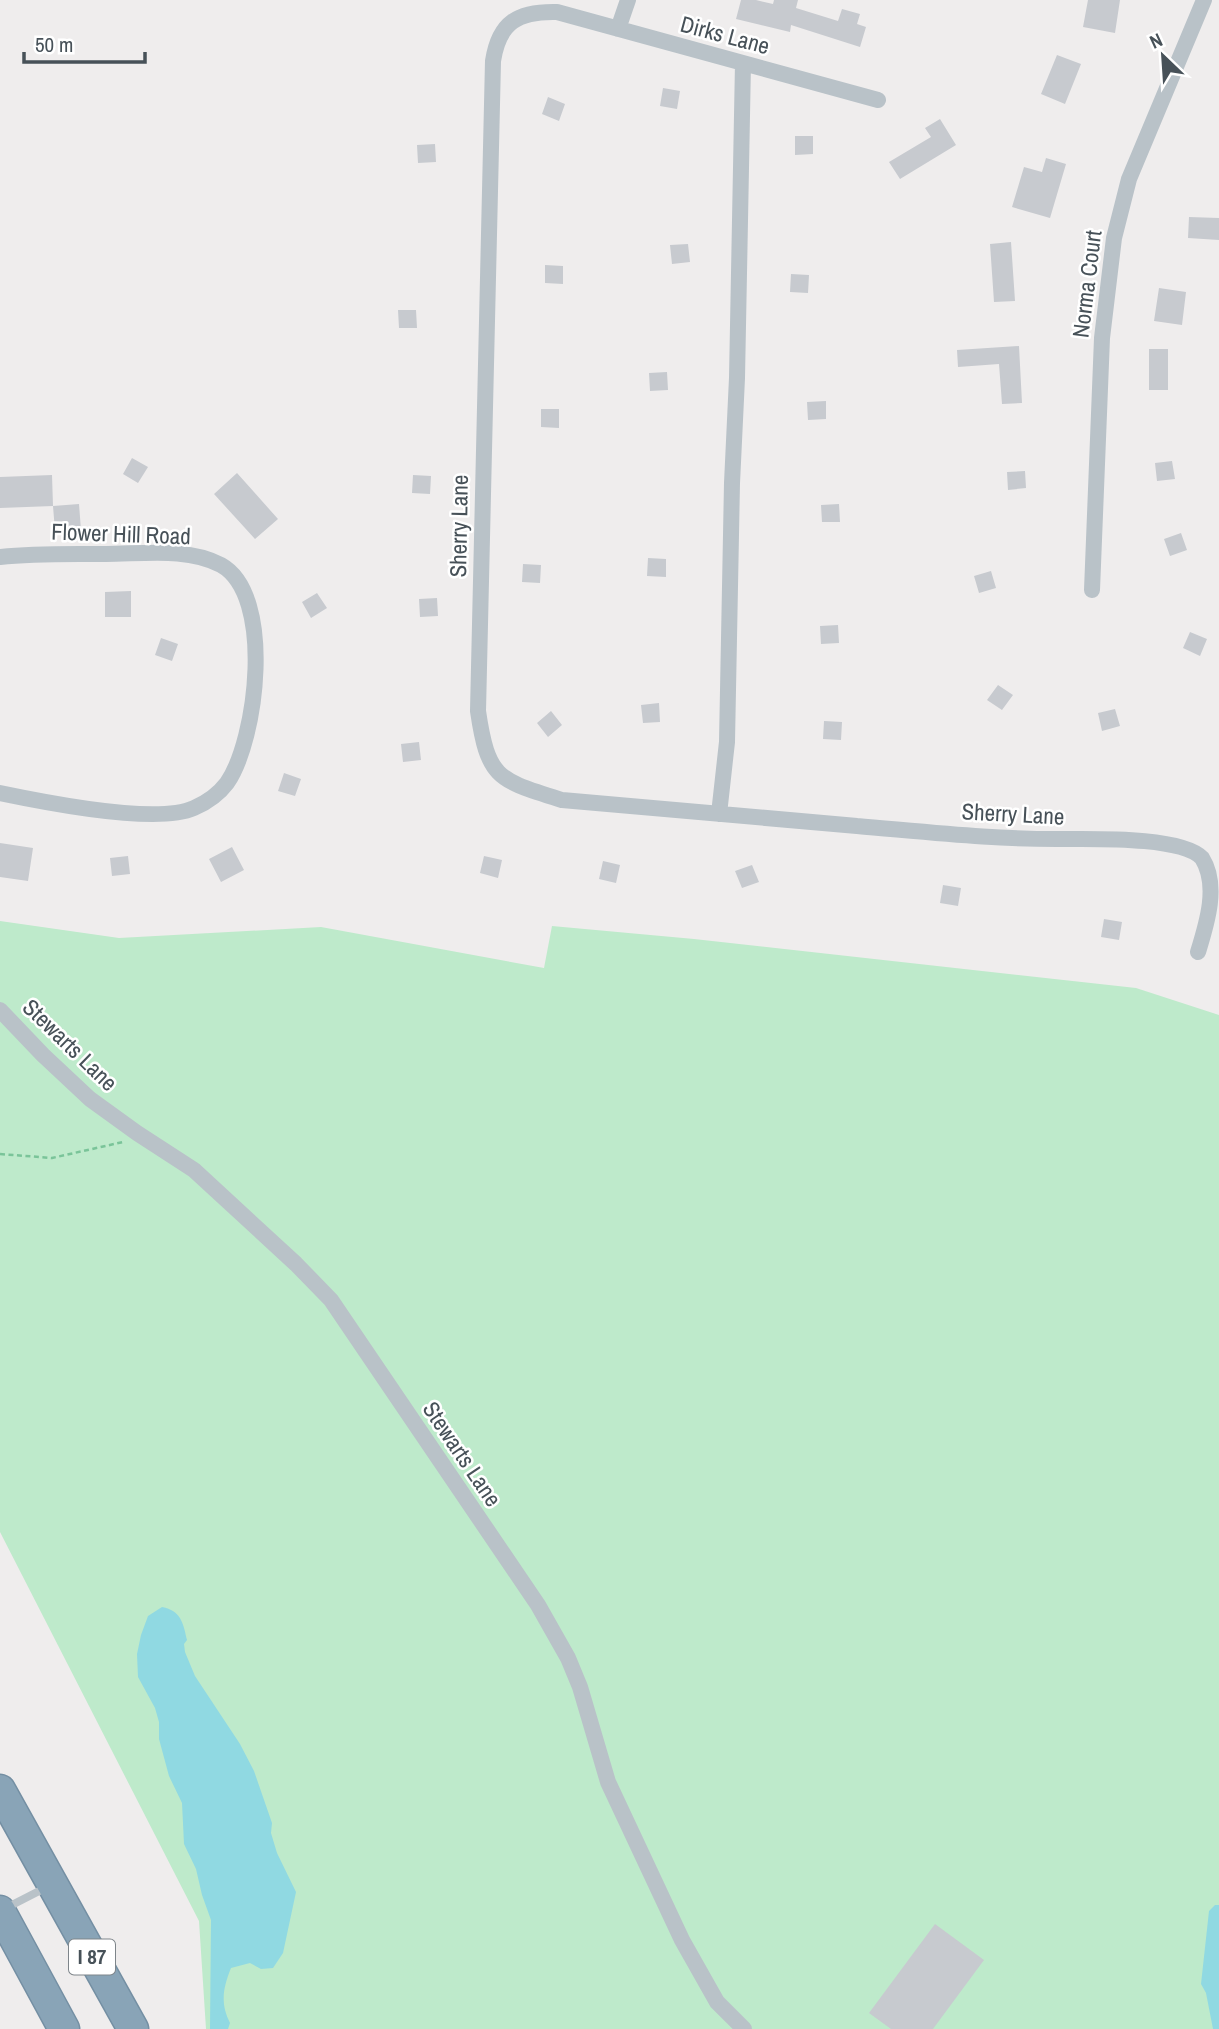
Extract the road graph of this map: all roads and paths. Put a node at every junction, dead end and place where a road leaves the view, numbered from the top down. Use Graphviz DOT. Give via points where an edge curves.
graph roads {
  1 [pos="628,0"];
  2 [pos="1204,0"];
  3 [pos="618,29"];
  4 [pos="495,48"];
  5 [pos="743,63"];
  6 [pos="878,100"];
  7 [pos="0,557"];
  8 [pos="1092,590"];
  9 [pos="0,793"];
  10 [pos="719,814"];
  11 [pos="1198,952"];
  12 [pos="0,1010"];
  13 [pos="144,1138"];
  14 [pos="0,1154"];
  15 [pos="0,1790"];
  16 [pos="51,1885"];
  17 [pos="0,1911"];
  18 [pos="64,2029"];
  19 [pos="133,2029"];
  20 [pos="744,2029"];
  1 -- 3 [label="street"];
  2 -- 8 [label="street, Norma Court" via="1129,178 1114,238 1102,338"];
  3 -- 4 [label="street, Dirks Lane" via="556,12 534,12 514,19"];
  3 -- 5 [label="street, Dirks Lane"];
  4 -- 10 [label="street, Sherry Lane" via="478,697 483,746 499,774 562,800"];
  5 -- 6 [label="street, Dirks Lane"];
  5 -- 10 [label="street" via="727,742"];
  7 -- 9 [label="street, Flower Hill Road" via="179,554 212,561 232,574 243,589 252,617 254,681 249,731 241,757 216,797 191,809 168,814 115,812"];
  10 -- 11 [label="street, Sherry Lane" via="1017,839 1111,839 1175,845 1203,859 1216,889"];
  12 -- 13 [label="street, Stewarts Lane" via="90,1099"];
  13 -- 14 [label="path" via="52,1158"];
  13 -- 20 [label="street, Stewarts Lane" via="194,1170 331,1300 538,1605 568,1658 608,1782 682,1940 717,2002"];
  15 -- 16 [label="highway, I 87"];
  16 -- 17 [label="lane"];
  16 -- 19 [label="highway, I 87"];
  17 -- 18 [label="highway, I 87"];
}
